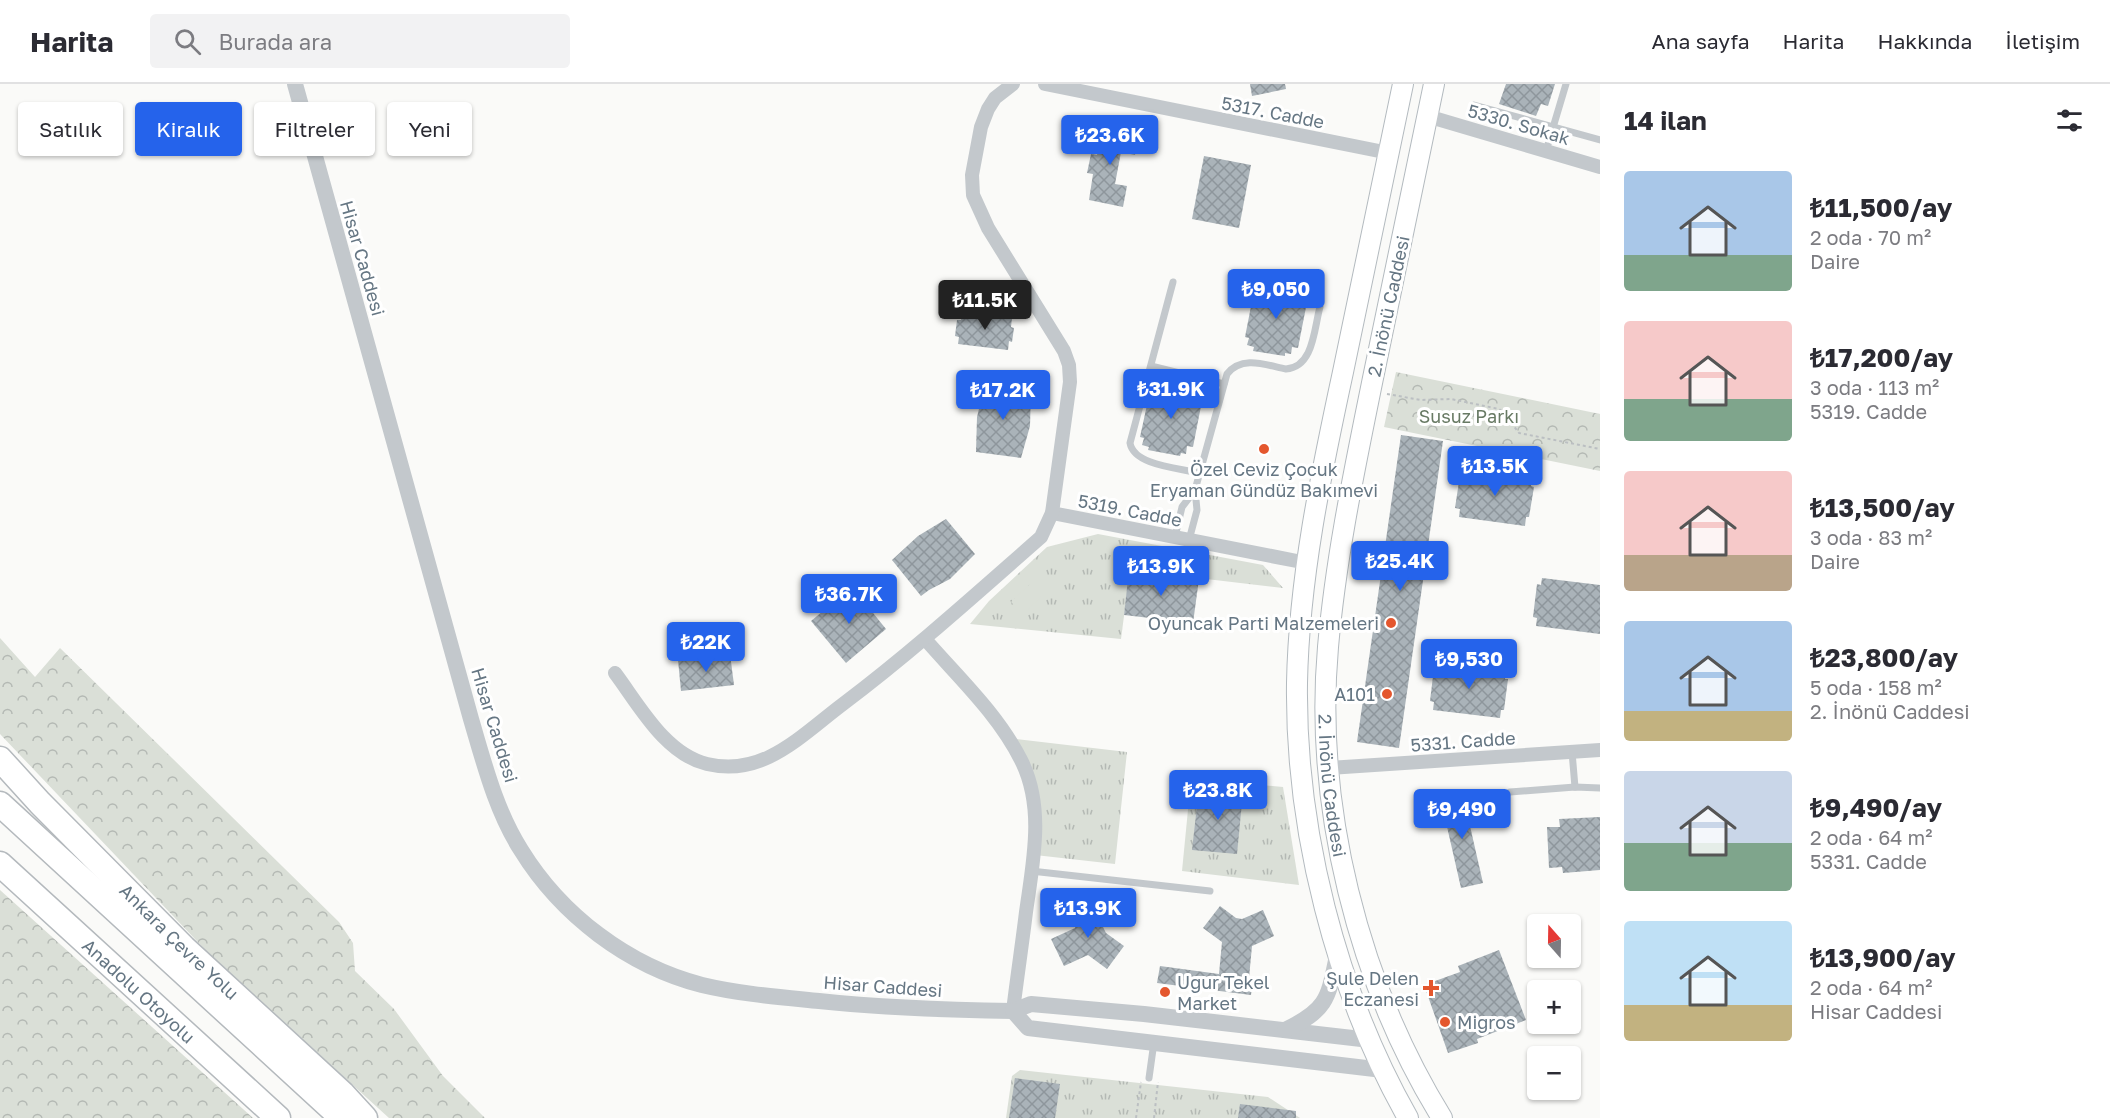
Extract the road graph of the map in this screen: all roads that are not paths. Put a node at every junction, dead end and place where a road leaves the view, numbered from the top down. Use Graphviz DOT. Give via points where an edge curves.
graph roads {
  1 [pos="294,84"];
  2 [pos="1013,84"];
  3 [pos="1045,84"];
  4 [pos="1403,84"];
  5 [pos="1434,84"];
  6 [pos="1566,84"];
  7 [pos="1474,105"];
  8 [pos="1427,116"];
  9 [pos="1553,127"];
  10 [pos="1600,140"];
  11 [pos="1546,151"];
  12 [pos="1389,153"];
  13 [pos="1600,167"];
  14 [pos="1173,282"];
  15 [pos="1320,307"];
  16 [pos="1151,366"];
  17 [pos="1224,384"];
  18 [pos="1199,473"];
  19 [pos="1195,490"];
  20 [pos="1052,513"];
  21 [pos="1182,538"];
  22 [pos="1307,563"];
  23 [pos="925,639"];
  24 [pos="615,673"];
  25 [pos="1600,750"];
  26 [pos="1572,752"];
  27 [pos="0,759"];
  28 [pos="1329,768"];
  29 [pos="1301,770"];
  30 [pos="1575,787"];
  31 [pos="1600,788"];
  32 [pos="1510,792"];
  33 [pos="0,804"];
  34 [pos="0,864"];
  35 [pos="1031,871"];
  36 [pos="1210,891"];
  37 [pos="1338,950"];
  38 [pos="1013,1011"];
  39 [pos="1144,1014"];
  40 [pos="1285,1030"];
  41 [pos="1396,1030"];
  42 [pos="1370,1040"];
  43 [pos="1147,1042"];
  44 [pos="1408,1059"];
  45 [pos="1383,1070"];
  46 [pos="1146,1078"];
  47 [pos="278,1118"];
  48 [pos="342,1118"];
  49 [pos="365,1118"];
  50 [pos="1408,1118"];
  51 [pos="1442,1118"];
  1 -- 38 [label="street, Hisar Caddesi" via="474,728 504,819 541,878 563,904 611,944 671,975 701,985 756,995 889,1008"];
  2 -- 20 [label="street" via="995,98 981,127 972,175 973,195 988,228 1069,364 1070,382"];
  3 -- 12 [label="street, 5317. Cadde"];
  4 -- 12 [label="main road, 2. İnönü Caddesi"];
  5 -- 8 [label="main road, 2. İnönü Caddesi"];
  6 -- 9 [label="lane"];
  7 -- 9 [label="lane"];
  8 -- 11 [label="street, 5330. Sokak"];
  8 -- 28 [label="main road, 2. İnönü Caddesi" via="1345,518 1328,648"];
  9 -- 10 [label="lane"];
  9 -- 11 [label="lane"];
  11 -- 13 [label="street, 5330. Sokak"];
  12 -- 22 [label="main road, 2. İnönü Caddesi" via="1326,452"];
  14 -- 16 [label="lane"];
  15 -- 17 [label="lane" via="1309,353 1302,363 1286,369 1243,363 1232,368"];
  16 -- 17 [label="lane"];
  16 -- 18 [label="lane" via="1131,450 1142,460"];
  17 -- 18 [label="lane"];
  18 -- 19 [label="lane"];
  19 -- 21 [label="lane" via="1197,510"];
  19 -- 21 [label="lane" via="1182,507"];
  20 -- 21 [label="street, 5319. Cadde"];
  20 -- 23 [label="street" via="1041,537"];
  21 -- 22 [label="street, 5319. Cadde"];
  22 -- 29 [label="main road, 2. İnönü Caddesi" via="1298,646"];
  23 -- 24 [label="street" via="789,746 738,766 706,764 687,756 663,736"];
  23 -- 35 [label="street" via="1011,741 1023,763 1035,813"];
  25 -- 26 [label="street, 5331. Cadde"];
  26 -- 28 [label="street, 5331. Cadde"];
  26 -- 30 [label="lane"];
  27 -- 49 [label="highway, Ankara Çevre Yolu" via="176,940"];
  28 -- 29 [label="main road"];
  28 -- 41 [label="main road, 2. İnönü Caddesi" via="1350,893 1371,965"];
  29 -- 37 [label="main road, 2. İnönü Caddesi" via="1312,853"];
  30 -- 31 [label="lane"];
  30 -- 32 [label="lane"];
  33 -- 48 [label="highway"];
  34 -- 47 [label="highway, Anadolu Otoyolu"];
  35 -- 36 [label="lane"];
  35 -- 38 [label="street"];
  37 -- 40 [label="street" via="1324,1002 1307,1020"];
  37 -- 42 [label="main road, 2. İnönü Caddesi"];
  38 -- 39 [label="street, Hisar Caddesi" via="1030,1004"];
  38 -- 43 [label="street" via="1028,1028"];
  39 -- 40 [label="street, Hisar Caddesi"];
  39 -- 43 [label="street"];
  40 -- 42 [label="street, Hisar Caddesi"];
  41 -- 42 [label="main road"];
  41 -- 44 [label="main road, 2. İnönü Caddesi"];
  42 -- 45 [label="main road, 2. İnönü Caddesi"];
  43 -- 45 [label="street"];
  43 -- 46 [label="lane"];
  44 -- 45 [label="main road"];
  44 -- 51 [label="main road, 2. İnönü Caddesi"];
  45 -- 50 [label="main road, 2. İnönü Caddesi"];
}
